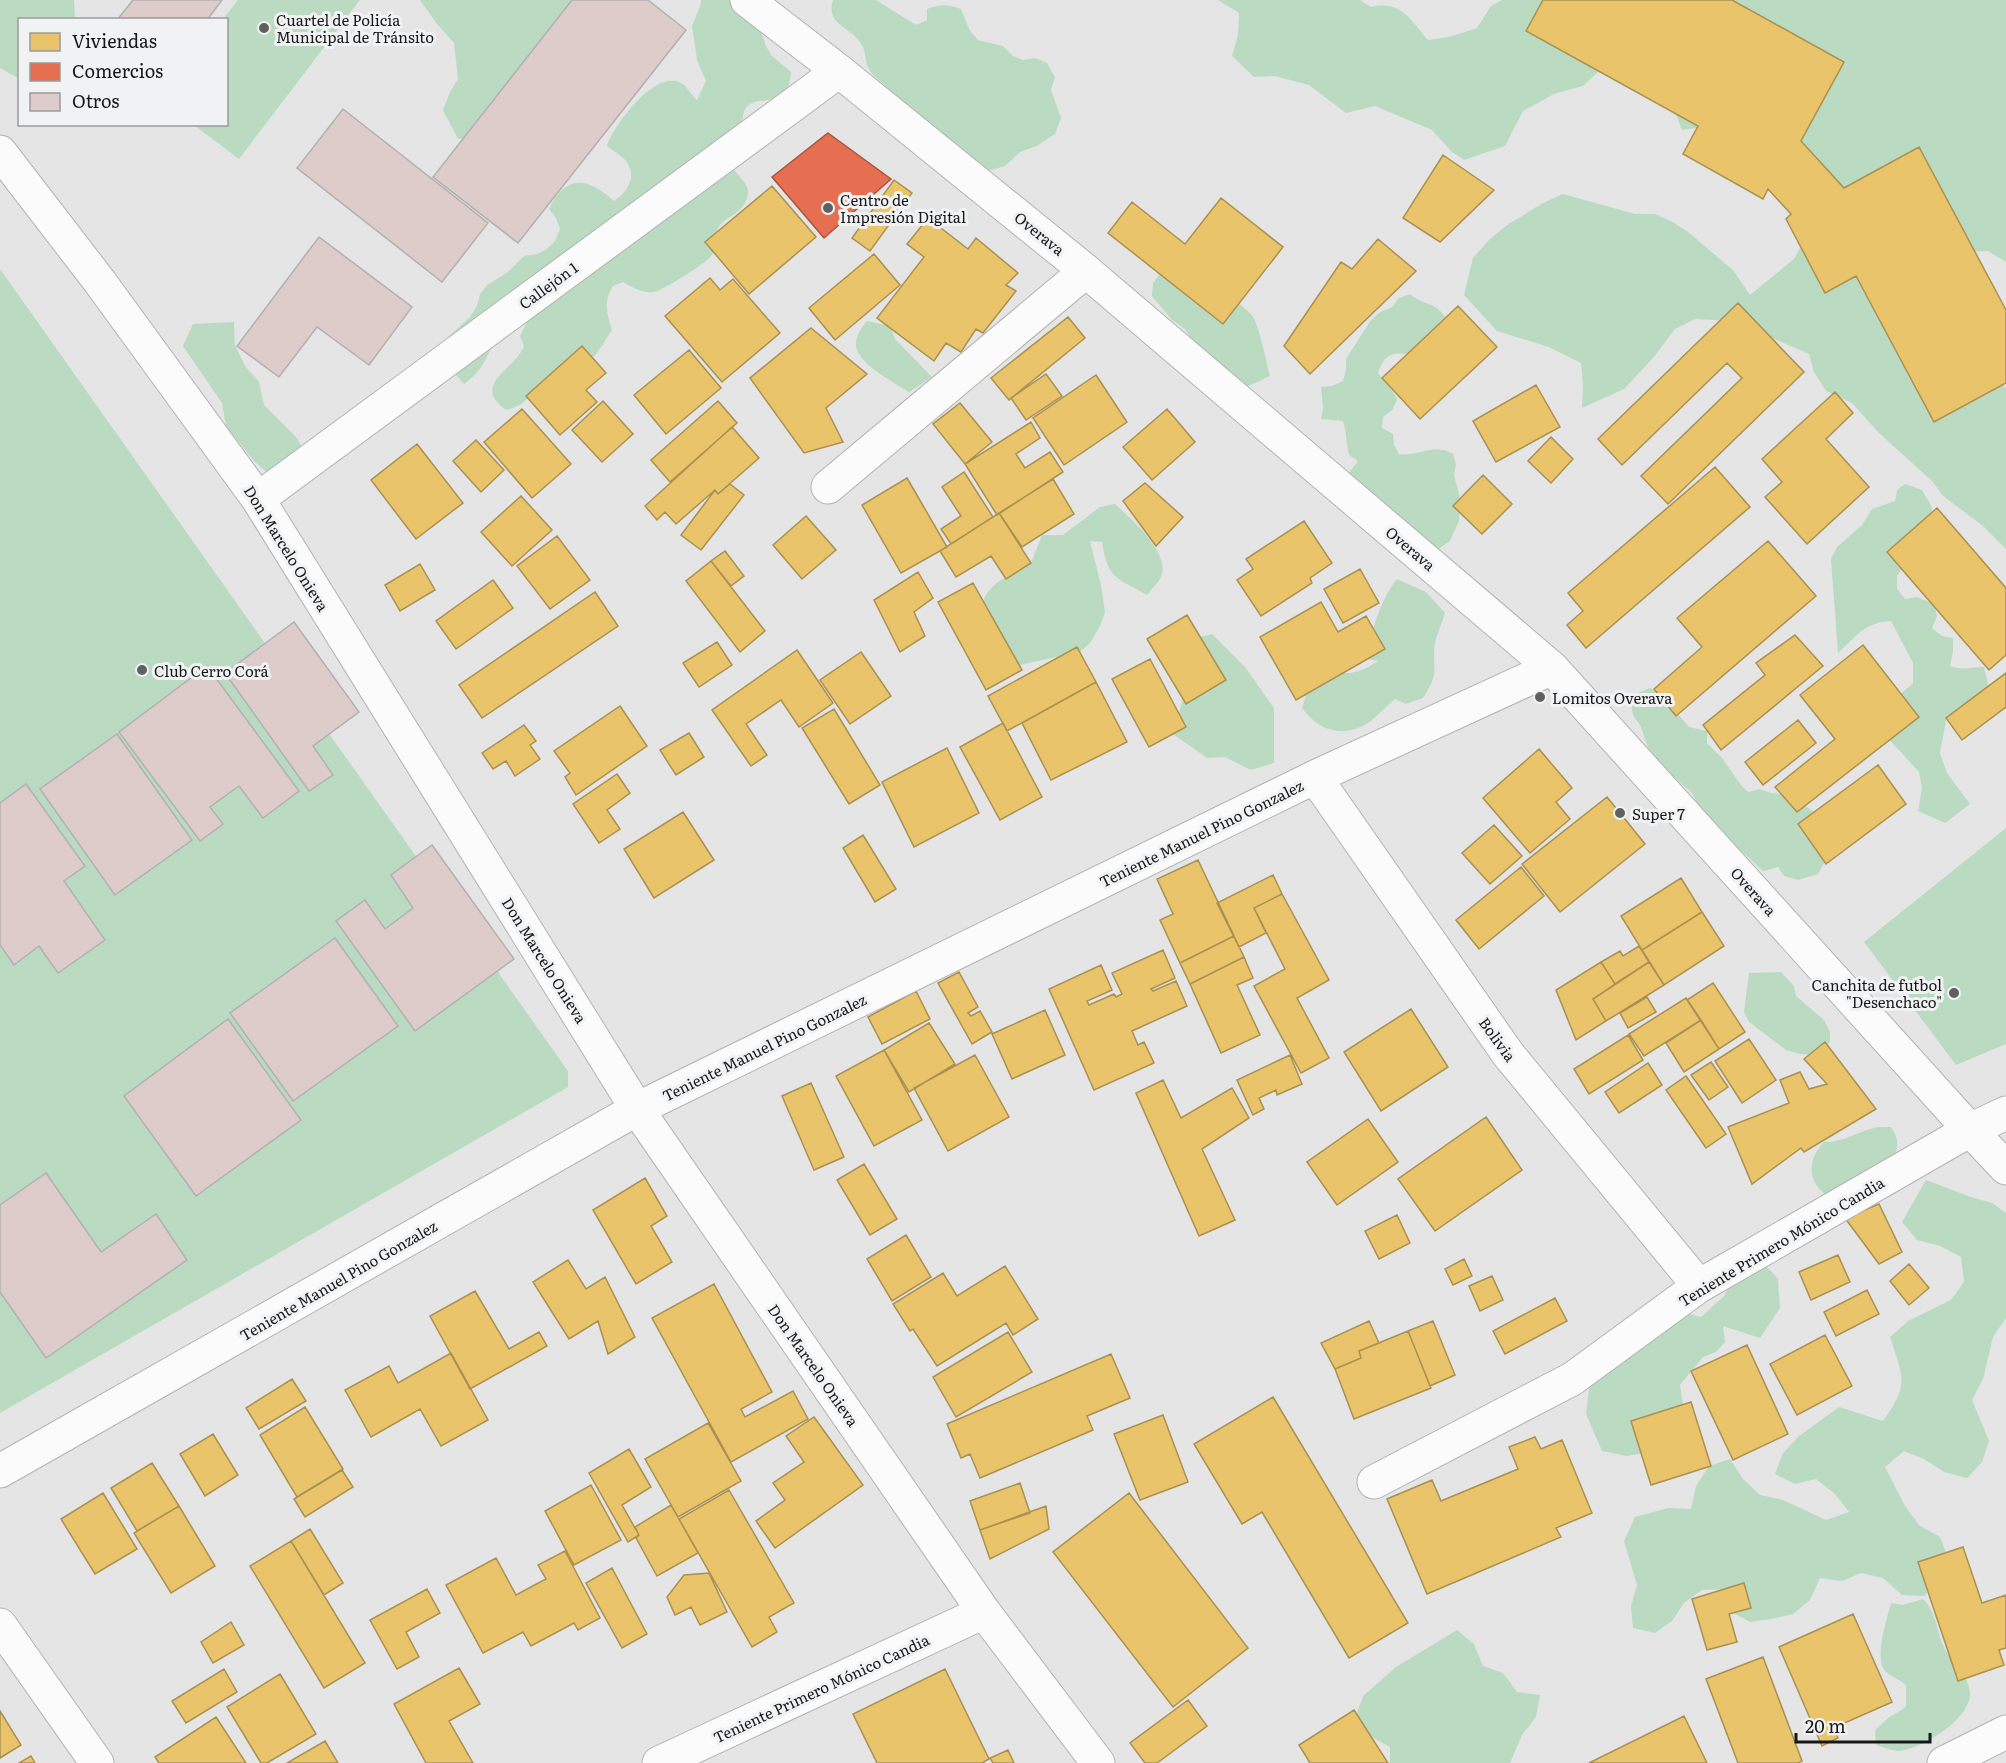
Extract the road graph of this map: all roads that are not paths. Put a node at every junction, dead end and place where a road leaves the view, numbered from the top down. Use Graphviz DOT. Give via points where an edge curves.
graph roads {
  1 [pos="747,0"];
  2 [pos="839,71"];
  3 [pos="0,152"];
  4 [pos="1086,270"];
  5 [pos="828,487"];
  6 [pos="258,499"];
  7 [pos="1552,668"];
  8 [pos="1315,777"];
  9 [pos="637,1109"];
  10 [pos="2006,1113"];
  11 [pos="1970,1130"];
  12 [pos="2006,1168"];
  13 [pos="1699,1286"];
  14 [pos="0,1472"];
  15 [pos="1374,1482"];
  16 [pos="984,1612"];
  17 [pos="0,1625"];
  18 [pos="2006,1732"];
  19 [pos="97,1763"];
  20 [pos="658,1763"];
  21 [pos="1098,1763"];
  22 [pos="1944,1763"];
  1 -- 2 [label="street, Overava"];
  2 -- 4 [label="street, Overava"];
  2 -- 6 [label="street, Callejón 1"];
  3 -- 6 [label="street, Don Marcelo Onieva"];
  4 -- 5 [label="street"];
  4 -- 7 [label="street, Overava"];
  6 -- 9 [label="street, Don Marcelo Onieva"];
  7 -- 8 [label="street, Teniente Manuel Pino Gonzalez"];
  7 -- 11 [label="street, Overava"];
  8 -- 9 [label="street, Teniente Manuel Pino Gonzalez"];
  8 -- 13 [label="street, Bolivia" via="1508,1054"];
  9 -- 14 [label="street, Teniente Manuel Pino Gonzalez"];
  9 -- 16 [label="street, Don Marcelo Onieva"];
  10 -- 11 [label="street, Teniente Primero Mónico Candia"];
  11 -- 12 [label="street, Overava"];
  11 -- 13 [label="street, Teniente Primero Mónico Candia"];
  13 -- 15 [label="street, Teniente Primero Mónico Candia" via="1572,1378"];
  16 -- 20 [label="street, Teniente Primero Mónico Candia"];
  16 -- 21 [label="street, Don Marcelo Onieva"];
  17 -- 19 [label="street"];
  18 -- 22 [label="street"];
}
